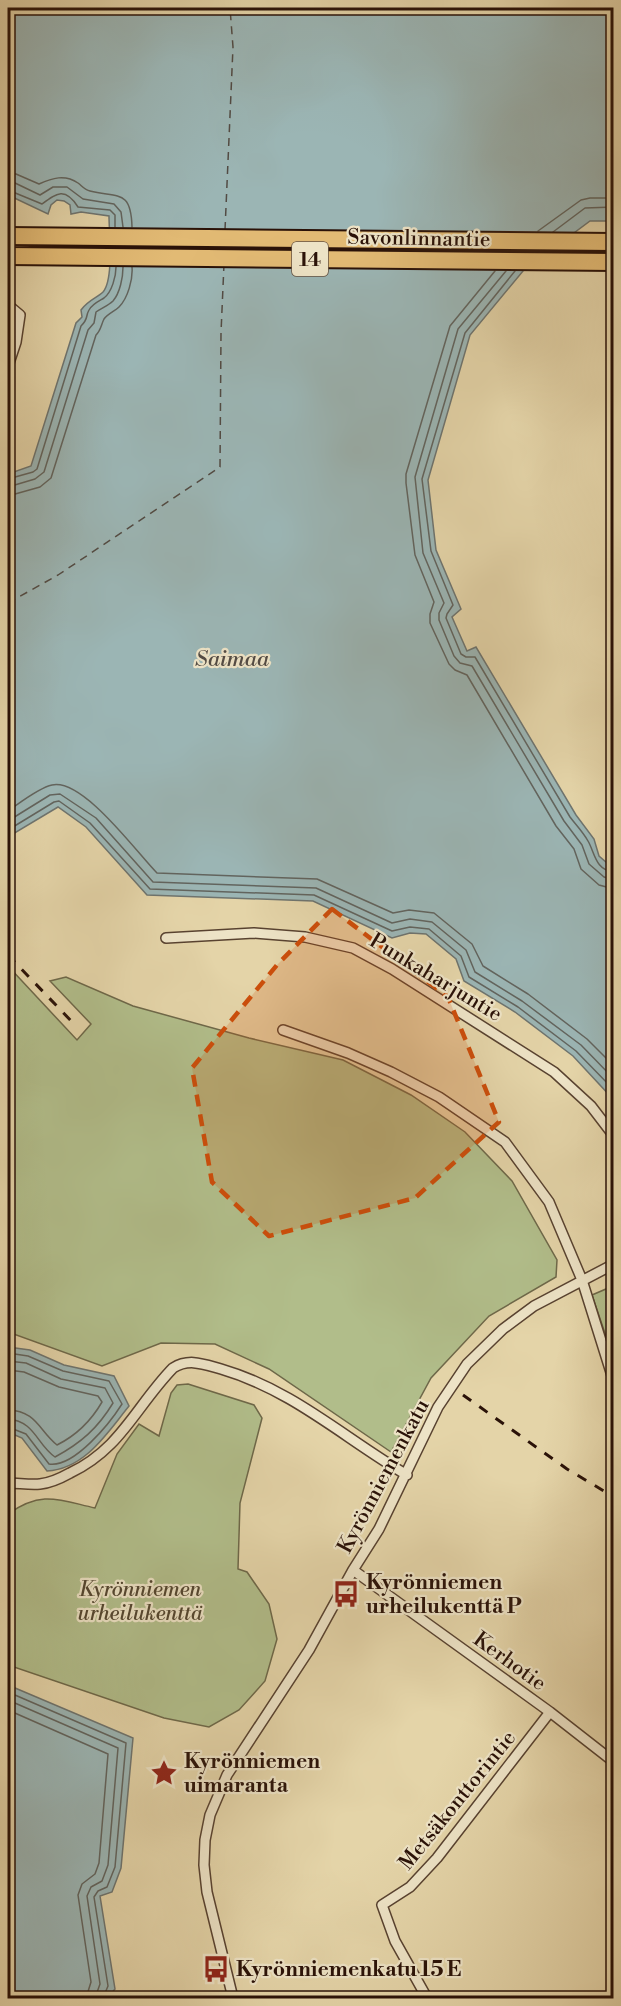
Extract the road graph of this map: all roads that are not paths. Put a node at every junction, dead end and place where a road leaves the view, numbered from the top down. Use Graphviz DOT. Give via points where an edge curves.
graph roads {
  1 [pos="8,236"];
  2 [pos="614,242"];
  3 [pos="8,256"];
  4 [pos="614,262"];
  5 [pos="9,305"];
  6 [pos="8,366"];
  7 [pos="166,938"];
  8 [pos="283,1030"];
  9 [pos="614,1136"];
  10 [pos="614,1264"];
  11 [pos="582,1280"];
  12 [pos="614,1382"];
  13 [pos="407,1475"];
  14 [pos="8,1483"];
  15 [pos="353,1570"];
  16 [pos="550,1712"];
  17 [pos="614,1762"];
  18 [pos="232,1998"];
  19 [pos="427,1998"];
  1 -- 2 [label="highway, Savonlinnantie / 14"];
  3 -- 4 [label="highway, Savonlinnantie / 14"];
  5 -- 6 [label="street" via="20,315"];
  7 -- 9 [label="street, Punkaharjuntie" via="254,933 305,937 353,948 554,1072 591,1106"];
  8 -- 11 [label="street" via="391,1072 439,1097 505,1142 549,1202"];
  10 -- 11 [label="street, Kyrönniemenkatu"];
  11 -- 12 [label="street"];
  11 -- 13 [label="street, Kyrönniemenkatu" via="534,1306 467,1364 438,1407"];
  13 -- 14 [label="street" via="294,1400 245,1376 197,1362 182,1363 167,1374 126,1428 98,1457 81,1468 39,1484"];
  13 -- 15 [label="street, Kyrönniemenkatu"];
  15 -- 16 [label="street, Kerhotie"];
  15 -- 18 [label="street, Kyrönniemenkatu" via="309,1650 227,1775 210,1815 204,1865 207,1892"];
  16 -- 17 [label="street, Kerhotie"];
  16 -- 19 [label="street, Metsäkonttorintie" via="437,1858 410,1887 382,1905 395,1941"];
}
